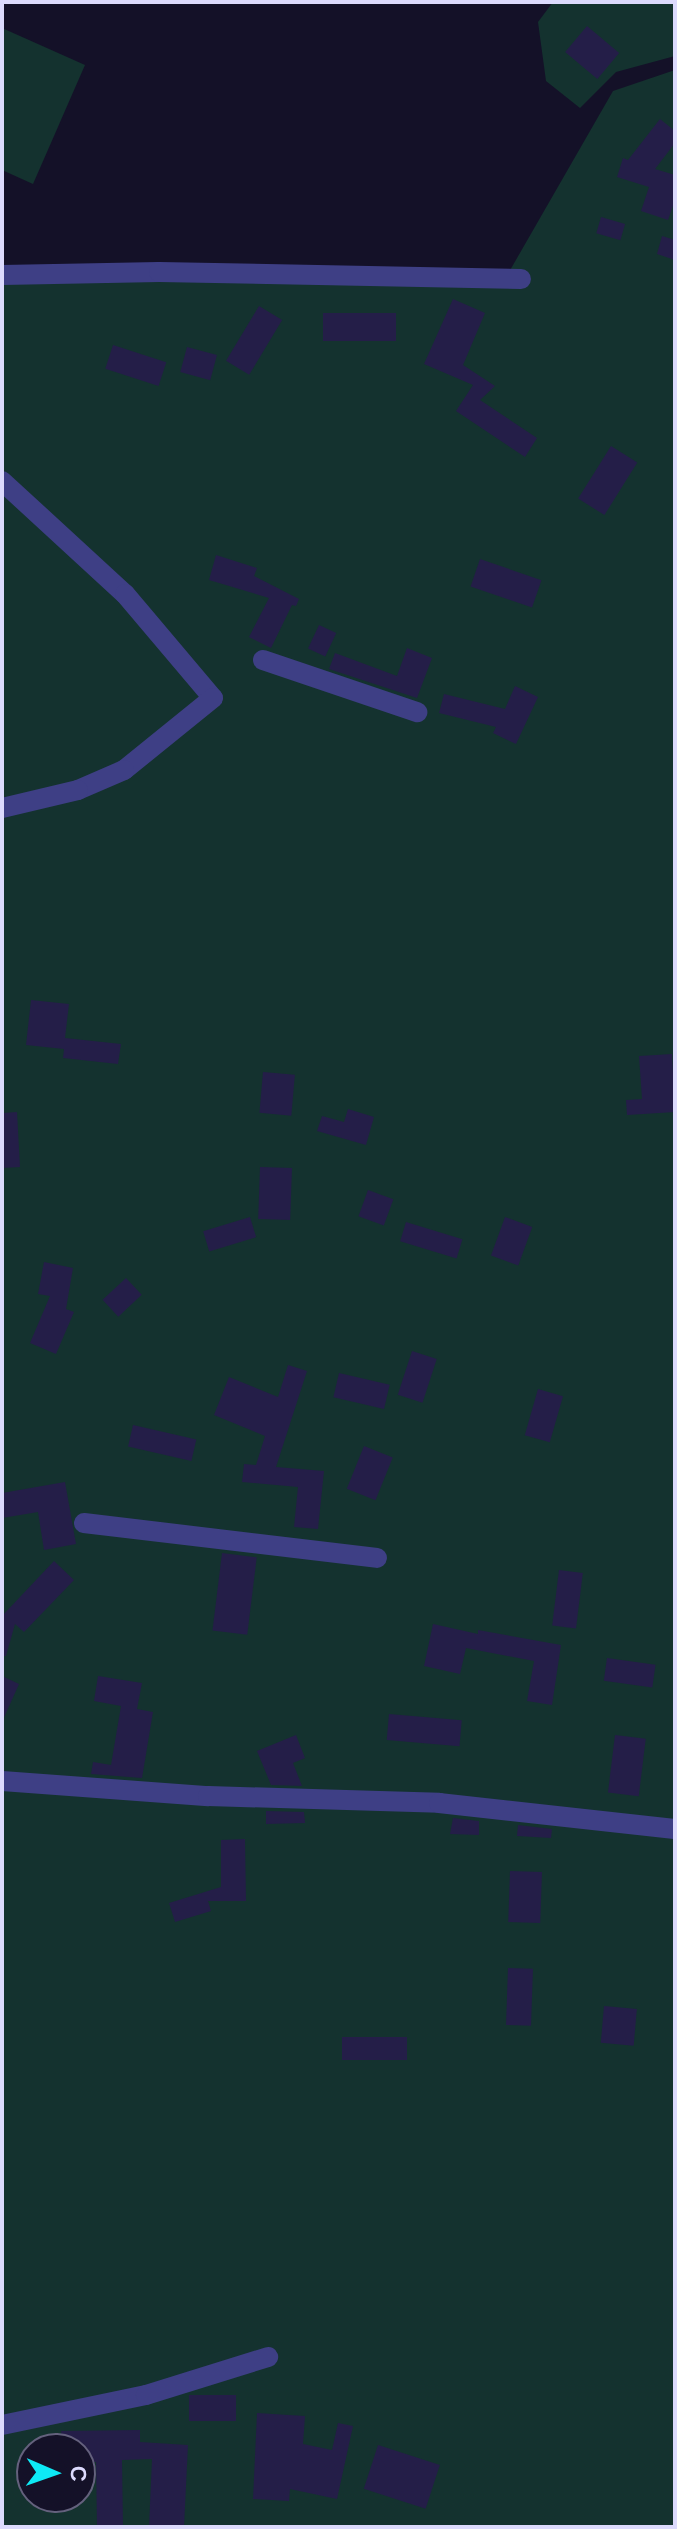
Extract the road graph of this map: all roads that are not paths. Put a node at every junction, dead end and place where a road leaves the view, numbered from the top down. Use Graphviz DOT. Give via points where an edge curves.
graph roads {
  1 [pos="2,275"];
  2 [pos="521,279"];
  3 [pos="2,481"];
  4 [pos="263,660"];
  5 [pos="417,712"];
  6 [pos="2,808"];
  7 [pos="84,1523"];
  8 [pos="377,1558"];
  9 [pos="2,1781"];
  10 [pos="675,1829"];
  11 [pos="268,2357"];
  12 [pos="2,2425"];
  1 -- 2 [label="street" via="159,272"];
  3 -- 6 [label="street" via="125,594 213,698 124,770 78,790"];
  4 -- 5 [label="street"];
  7 -- 8 [label="street"];
  9 -- 10 [label="street" via="208,1796 439,1803"];
  11 -- 12 [label="street" via="146,2395"];
}
